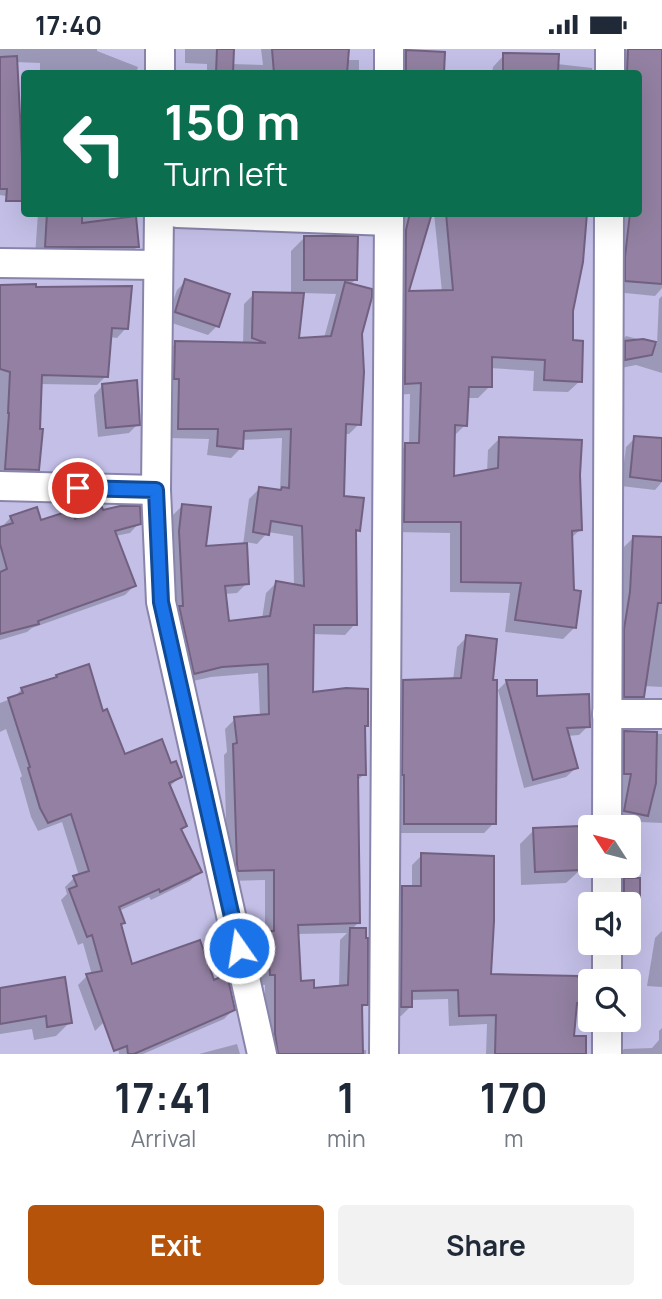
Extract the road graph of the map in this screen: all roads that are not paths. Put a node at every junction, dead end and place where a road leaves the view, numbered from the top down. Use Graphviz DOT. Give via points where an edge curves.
graph roads {
  1 [pos="160,49"];
  2 [pos="389,49"];
  3 [pos="610,49"];
  4 [pos="160,70"];
  5 [pos="389,70"];
  6 [pos="610,70"];
  7 [pos="159,217"];
  8 [pos="389,217"];
  9 [pos="609,217"];
  10 [pos="0,263"];
  11 [pos="158,265"];
  12 [pos="0,486"];
  13 [pos="156,490"];
  14 [pos="607,714"];
  15 [pos="662,714"];
  16 [pos="607,815"];
  17 [pos="607,1032"];
  18 [pos="262,1054"];
  19 [pos="384,1054"];
  20 [pos="607,1054"];
  1 -- 4 [label="street"];
  2 -- 5 [label="street"];
  3 -- 6 [label="street"];
  7 -- 11 [label="street"];
  8 -- 19 [label="street"];
  9 -- 14 [label="street"];
  10 -- 11 [label="street"];
  11 -- 13 [label="street"];
  12 -- 13 [label="street"];
  13 -- 18 [label="street" via="161,602"];
  14 -- 15 [label="street"];
  14 -- 16 [label="street"];
  17 -- 20 [label="street"];
}
